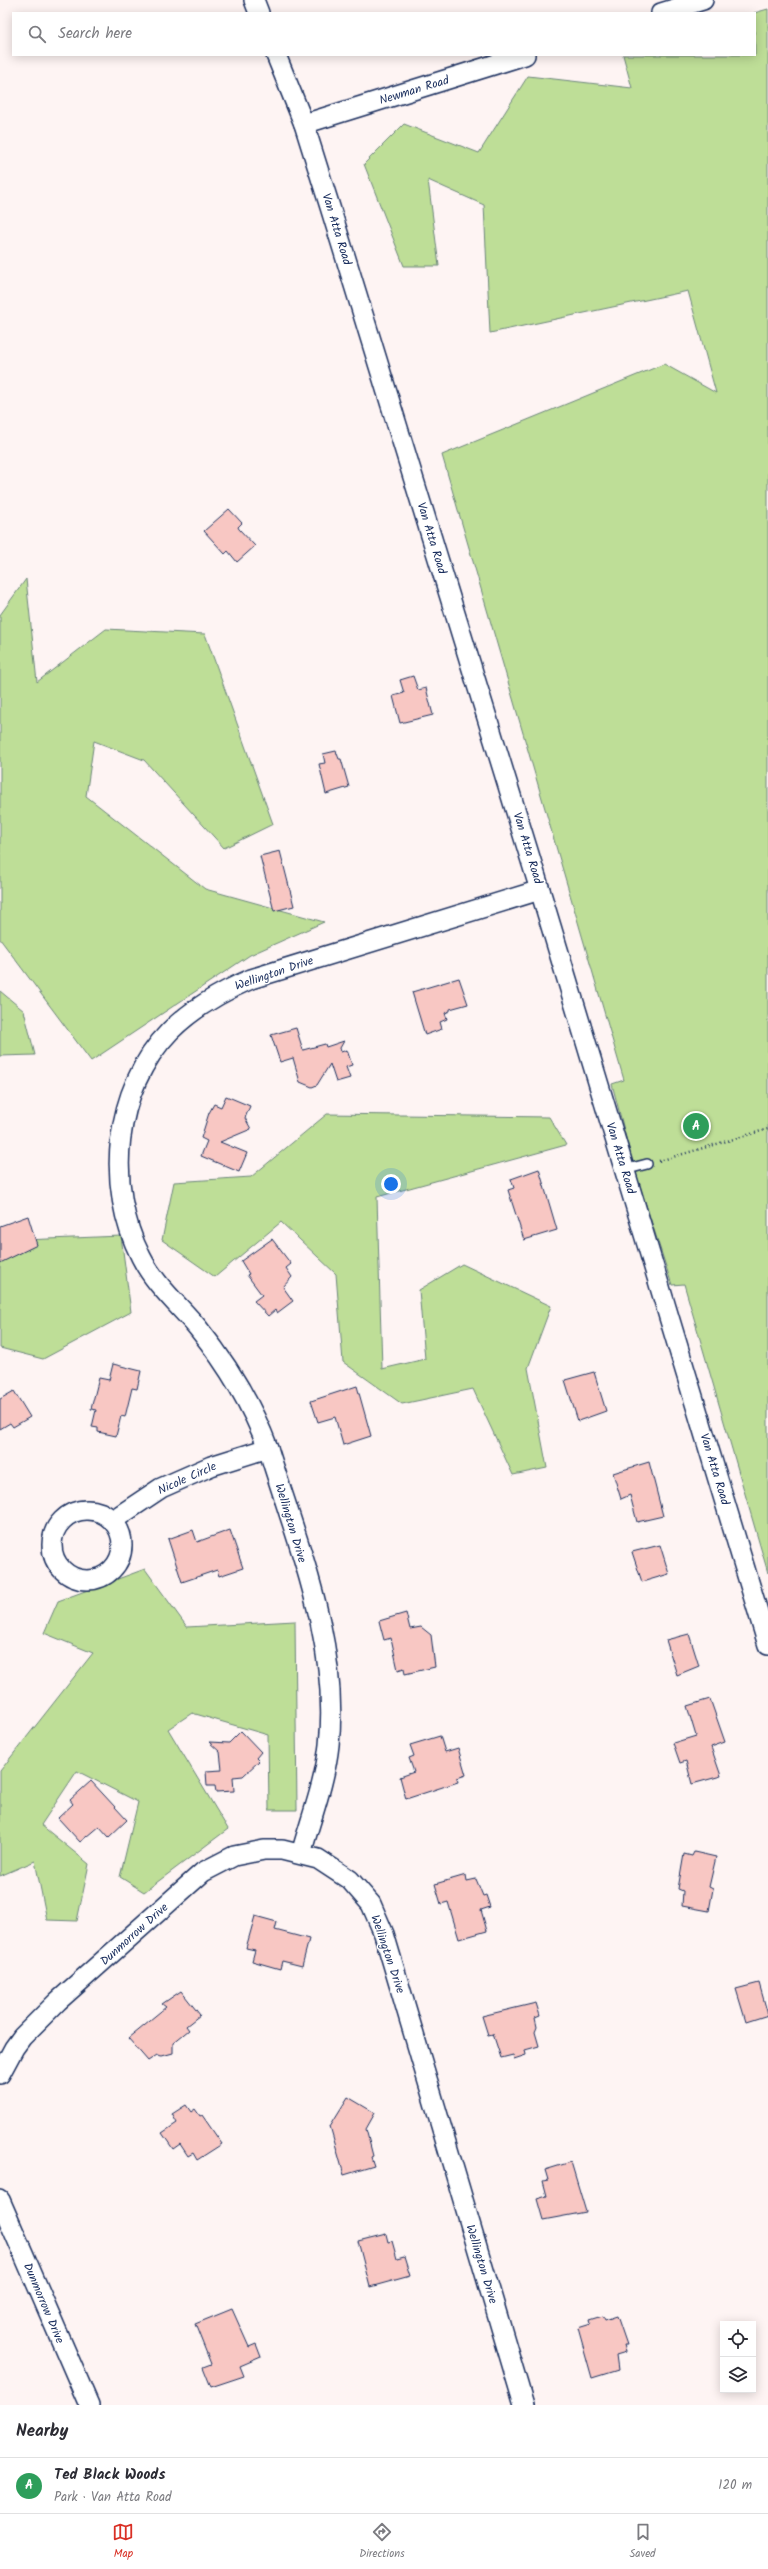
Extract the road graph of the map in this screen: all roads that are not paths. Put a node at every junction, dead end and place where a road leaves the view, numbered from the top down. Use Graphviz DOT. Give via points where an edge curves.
graph roads {
  1 [pos="254,0"];
  2 [pos="703,0"];
  3 [pos="259,12"];
  4 [pos="663,12"];
  5 [pos="276,56"];
  6 [pos="522,56"];
  7 [pos="304,124"];
  8 [pos="540,890"];
  9 [pos="647,1164"];
  10 [pos="624,1170"];
  11 [pos="268,1448"];
  12 [pos="113,1520"];
  13 [pos="768,1645"];
  14 [pos="301,1854"];
  15 [pos="0,2074"];
  16 [pos="0,2200"];
  17 [pos="89,2405"];
  18 [pos="524,2405"];
  1 -- 3 [label="street"];
  2 -- 4 [label="street"];
  5 -- 7 [label="street, Van Atta Road"];
  6 -- 7 [label="street, Newman Road"];
  7 -- 8 [label="street, Van Atta Road"];
  8 -- 10 [label="street, Van Atta Road"];
  8 -- 11 [label="street, Wellington Drive" via="251,979 231,988 192,1011 170,1031 157,1046 130,1097 118,1156 120,1189 129,1226 141,1257 150,1273 202,1332 239,1383"];
  9 -- 10 [label="lane"];
  10 -- 13 [label="street, Van Atta Road"];
  11 -- 12 [label="street, Nicole Circle" via="211,1466 161,1488"];
  11 -- 14 [label="street, Wellington Drive" via="319,1617 331,1682 329,1746"];
  14 -- 15 [label="street, Dunmorrow Drive" via="282,1850 249,1852 223,1860 203,1872 58,2001 14,2048"];
  14 -- 18 [label="street, Wellington Drive" via="329,1866 350,1880 371,1904 384,1934"];
  16 -- 17 [label="street, Dunmorrow Drive"];
}
